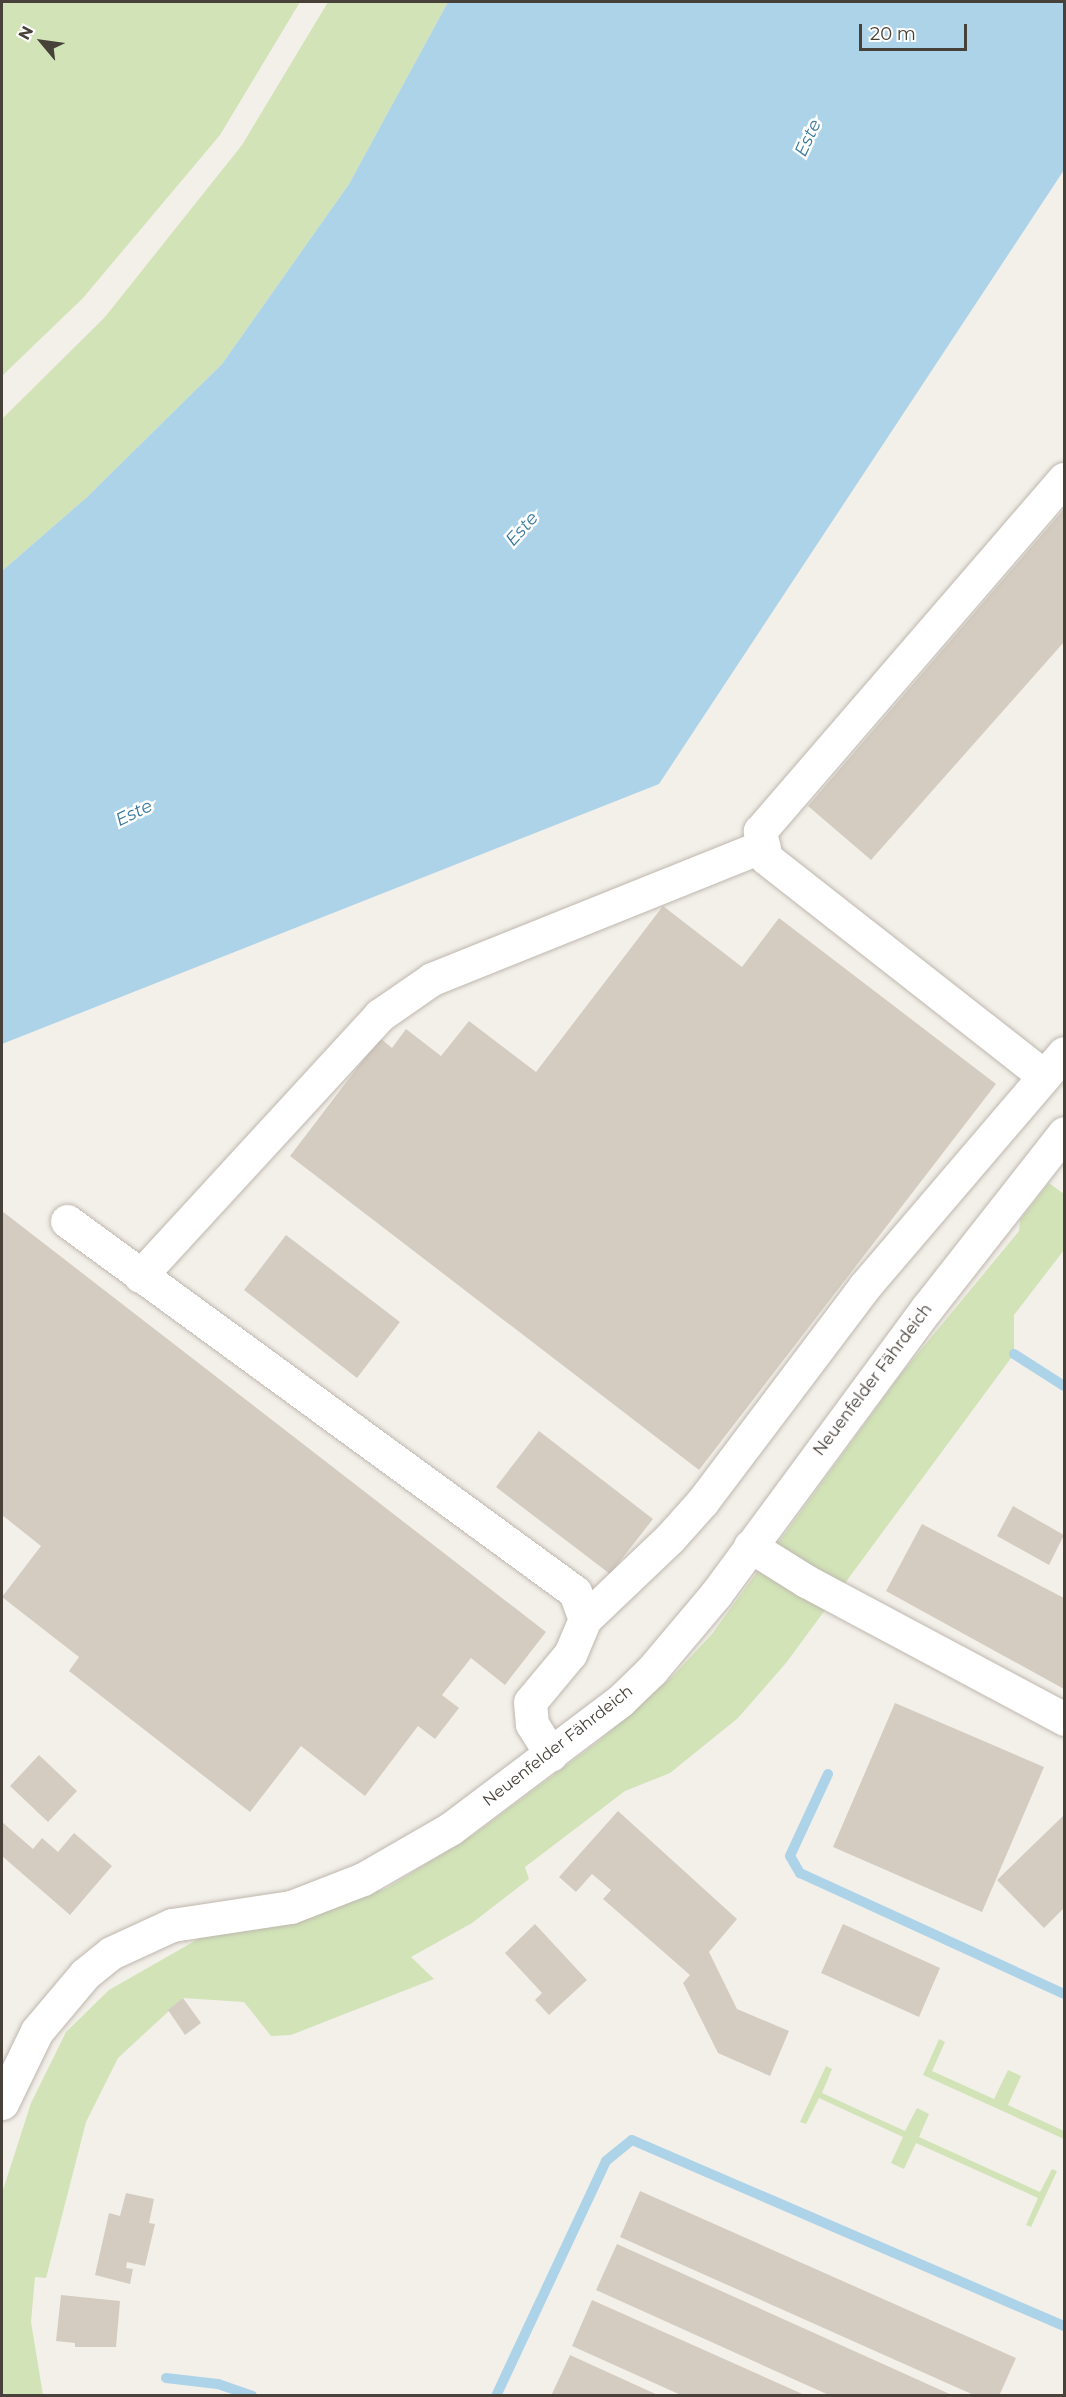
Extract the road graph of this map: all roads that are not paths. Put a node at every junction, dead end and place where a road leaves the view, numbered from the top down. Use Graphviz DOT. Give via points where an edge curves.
graph roads {
  1 [pos="1065,478"];
  2 [pos="763,846"];
  3 [pos="1054,1064"];
  4 [pos="1065,1133"];
  5 [pos="67,1221"];
  6 [pos="140,1276"];
  7 [pos="750,1546"];
  8 [pos="585,1619"];
  9 [pos="1065,1719"];
  10 [pos="551,1755"];
  11 [pos="2,2103"];
  1 -- 2 [label="street" via="760,831"];
  2 -- 3 [label="street" via="766,858"];
  2 -- 6 [label="street" via="432,979 380,1015"];
  3 -- 8 [label="street" via="865,1286 703,1501"];
  4 -- 7 [label="street, Neuenfelder Fährdeich" via="927,1308"];
  5 -- 6 [label="street"];
  6 -- 8 [label="street" via="575,1592"];
  7 -- 9 [label="street" via="806,1581"];
  7 -- 10 [label="street, Neuenfelder Fährdeich" via="652,1670"];
  8 -- 10 [label="street" via="570,1654 530,1702 532,1724"];
  10 -- 11 [label="street, Neuenfelder Fährdeich" via="450,1829 363,1880 291,1907 172,1925 111,1953 85,1974 44,2022"];
}
